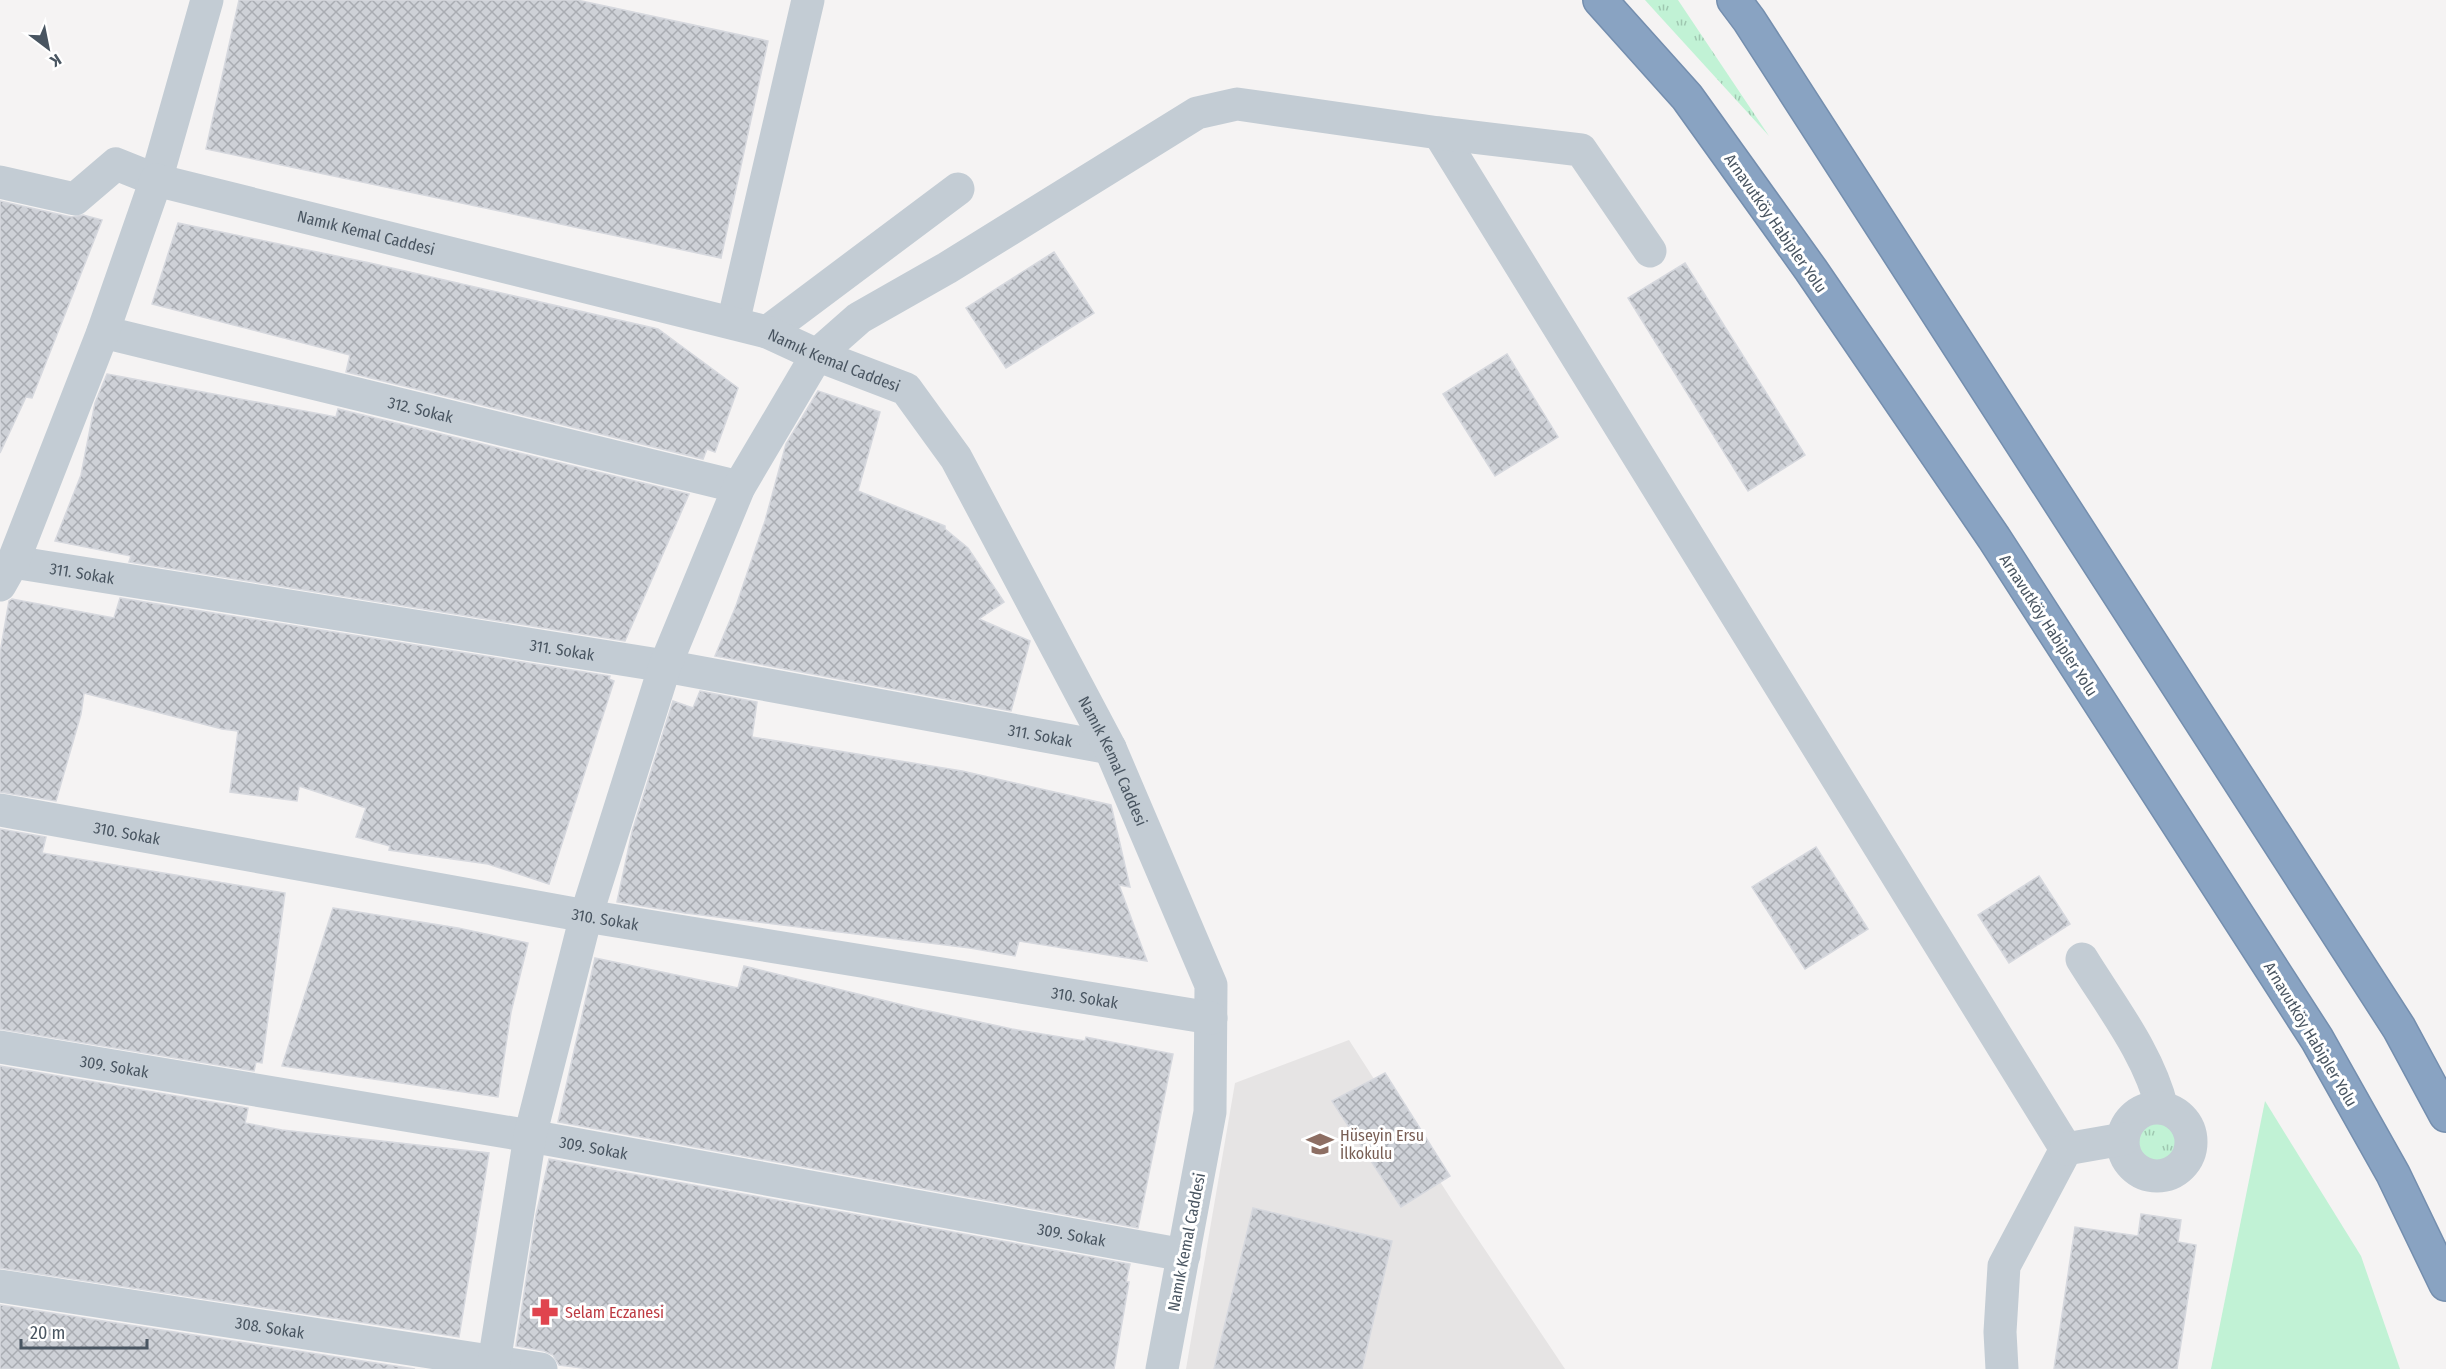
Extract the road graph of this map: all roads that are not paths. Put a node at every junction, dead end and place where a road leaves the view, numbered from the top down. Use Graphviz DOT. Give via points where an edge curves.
graph roads {
  1 [pos="207,0"];
  2 [pos="808,0"];
  3 [pos="1600,0"];
  4 [pos="1734,0"];
  5 [pos="1439,133"];
  6 [pos="156,180"];
  7 [pos="0,182"];
  8 [pos="958,189"];
  9 [pos="1650,251"];
  10 [pos="733,323"];
  11 [pos="103,332"];
  12 [pos="767,332"];
  13 [pos="817,355"];
  14 [pos="739,487"];
  15 [pos="6,573"];
  16 [pos="664,666"];
  17 [pos="1110,748"];
  18 [pos="0,810"];
  19 [pos="586,916"];
  20 [pos="2082,958"];
  21 [pos="1211,1018"];
  22 [pos="0,1047"];
  23 [pos="2162,1108"];
  24 [pos="2446,1115"];
  25 [pos="530,1136"];
  26 [pos="2123,1139"];
  27 [pos="2066,1149"];
  28 [pos="1184,1255"];
  29 [pos="2446,1284"];
  30 [pos="0,1286"];
  31 [pos="494,1365"];
  32 [pos="541,1369"];
  33 [pos="1162,1369"];
  34 [pos="2002,1369"];
  1 -- 6 [label="street"];
  2 -- 10 [label="street"];
  3 -- 29 [label="highway, Arnavutköy Habipler Yolu" via="1686,97 1811,270 1994,538 2317,1039 2393,1174"];
  4 -- 24 [label="highway" via="2399,1028"];
  5 -- 9 [label="street" via="1581,150"];
  5 -- 13 [label="street" via="1237,104 1197,113 859,318"];
  5 -- 27 [label="street"];
  6 -- 7 [label="street, Namık Kemal Caddesi" via="116,164 75,198"];
  6 -- 10 [label="street, Namık Kemal Caddesi"];
  6 -- 11 [label="street"];
  8 -- 12 [label="street"];
  10 -- 12 [label="street, Namık Kemal Caddesi"];
  11 -- 14 [label="street, 312. Sokak"];
  11 -- 15 [label="street"];
  12 -- 13 [label="street, Namık Kemal Caddesi"];
  13 -- 14 [label="street"];
  13 -- 17 [label="street, Namık Kemal Caddesi" via="906,389 956,458"];
  14 -- 16 [label="street"];
  15 -- 16 [label="street, 311. Sokak"];
  16 -- 17 [label="street, 311. Sokak"];
  16 -- 19 [label="street"];
  17 -- 21 [label="street, Namık Kemal Caddesi" via="1211,985"];
  18 -- 19 [label="street, 310. Sokak"];
  19 -- 21 [label="street, 310. Sokak"];
  19 -- 25 [label="street"];
  20 -- 23 [label="street" via="2148,1066"];
  21 -- 28 [label="street, Namık Kemal Caddesi" via="1210,1112"];
  22 -- 25 [label="street, 309. Sokak"];
  23 -- 26 [label="street" via="2132,1118"];
  23 -- 26 [label="street" via="2182,1118 2192,1138 2187,1159 2180,1168 2158,1176 2136,1170 2123,1150"];
  25 -- 28 [label="street, 309. Sokak"];
  25 -- 31 [label="street"];
  26 -- 27 [label="street"];
  27 -- 34 [label="street" via="2004,1266"];
  28 -- 33 [label="street, Namık Kemal Caddesi"];
  30 -- 31 [label="street, 308. Sokak"];
  31 -- 32 [label="street, 308. Sokak"];
}
